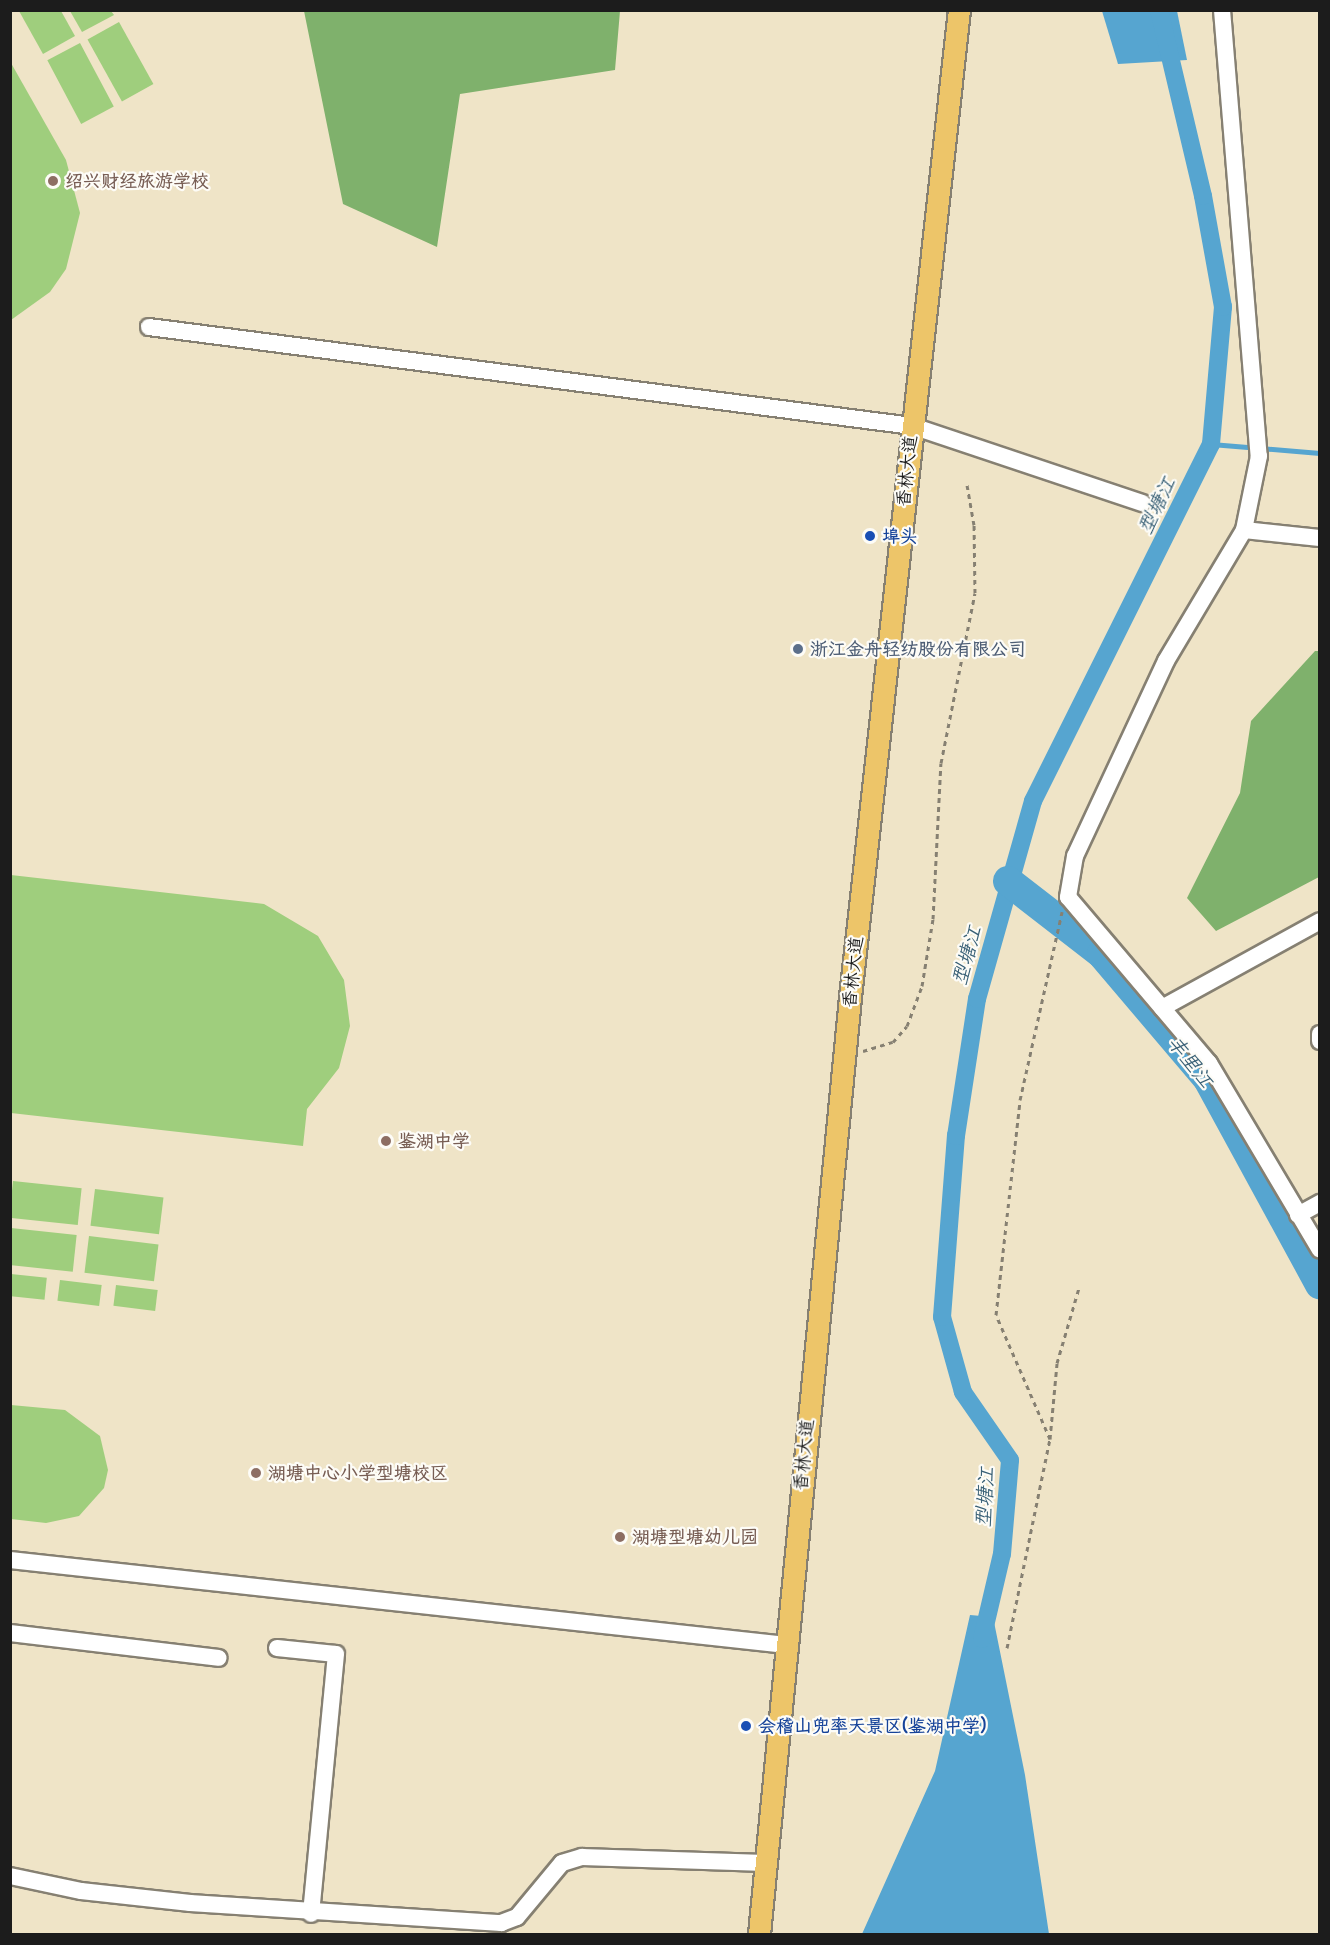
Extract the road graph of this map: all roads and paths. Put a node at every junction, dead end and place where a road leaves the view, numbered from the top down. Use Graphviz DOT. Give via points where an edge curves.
graph roads {
  1 [pos="959,10"];
  2 [pos="1222,10"];
  3 [pos="149,327"];
  4 [pos="912,426"];
  5 [pos="967,485"];
  6 [pos="1142,503"];
  7 [pos="1244,530"];
  8 [pos="1320,538"];
  9 [pos="1320,921"];
  10 [pos="1053,933"];
  11 [pos="1162,1008"];
  12 [pos="1320,1034"];
  13 [pos="1320,1041"];
  14 [pos="844,1057"];
  15 [pos="1320,1203"];
  16 [pos="1298,1215"];
  17 [pos="1320,1250"];
  18 [pos="1079,1288"];
  19 [pos="1050,1439"];
  20 [pos="10,1560"];
  21 [pos="10,1633"];
  22 [pos="786,1645"];
  23 [pos="277,1648"];
  24 [pos="1007,1648"];
  25 [pos="219,1658"];
  26 [pos="765,1863"];
  27 [pos="10,1876"];
  28 [pos="311,1914"];
  29 [pos="759,1935"];
  1 -- 4 [label="main road, 香林大道"];
  2 -- 7 [label="street" via="1259,452"];
  3 -- 4 [label="street"];
  4 -- 6 [label="street"];
  4 -- 14 [label="main road, 香林大道"];
  5 -- 14 [label="path" via="974,525 975,593 941,763 933,919 922,986 907,1026 893,1042"];
  7 -- 8 [label="street"];
  7 -- 11 [label="street" via="1166,661 1074,856 1068,897"];
  9 -- 11 [label="street"];
  10 -- 19 [label="path" via="1020,1100 996,1315"];
  11 -- 16 [label="street" via="1209,1063"];
  12 -- 13 [label="street"];
  14 -- 22 [label="main road, 香林大道"];
  15 -- 16 [label="street"];
  16 -- 17 [label="street"];
  18 -- 19 [label="path" via="1057,1363"];
  19 -- 24 [label="path"];
  20 -- 22 [label="street"];
  21 -- 25 [label="street"];
  22 -- 26 [label="main road, 香林大道"];
  23 -- 28 [label="street" via="336,1654"];
  26 -- 28 [label="street" via="582,1857 562,1863 517,1917 501,1923"];
  26 -- 29 [label="main road, 香林大道"];
  27 -- 28 [label="street" via="81,1892"];
}
